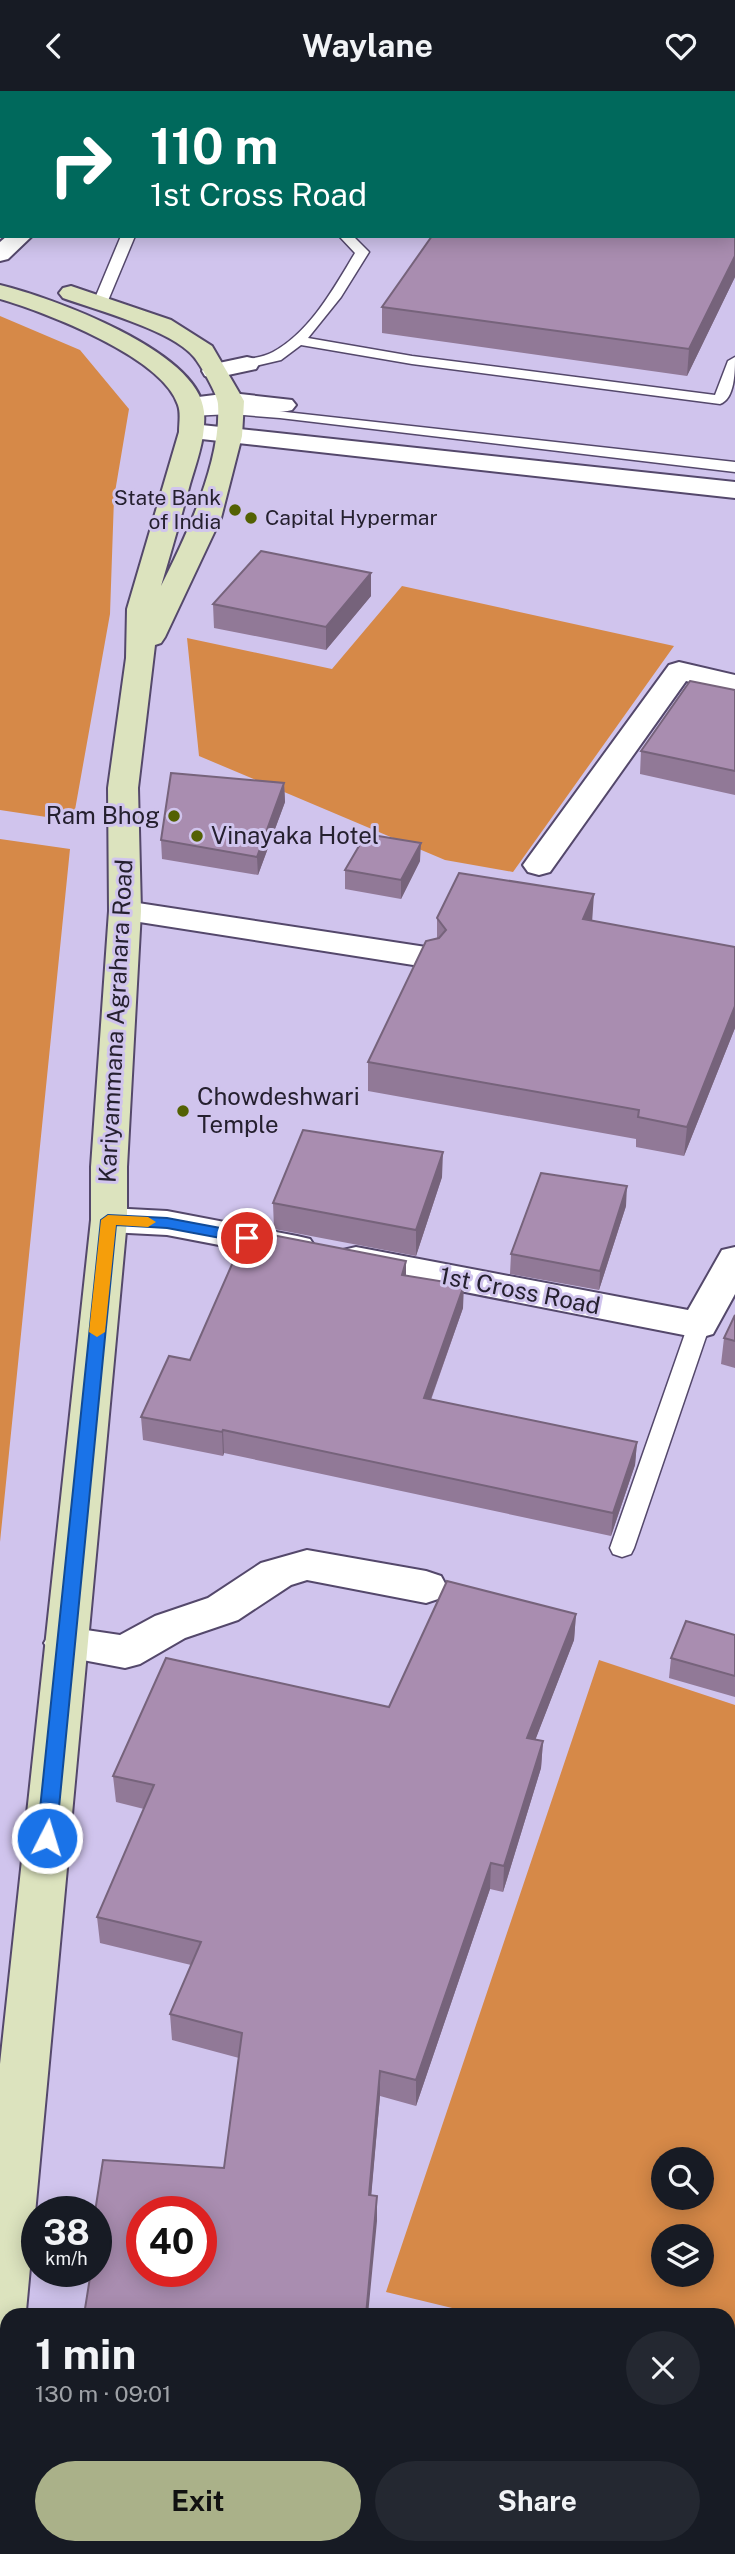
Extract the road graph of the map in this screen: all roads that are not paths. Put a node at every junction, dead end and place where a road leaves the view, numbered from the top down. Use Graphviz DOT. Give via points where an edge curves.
graph roads {
  1 [pos="19,238"];
  2 [pos="127,238"];
  3 [pos="347,238"];
  4 [pos="0,254"];
  5 [pos="0,272"];
  6 [pos="0,292"];
  7 [pos="100,303"];
  8 [pos="297,340"];
  9 [pos="735,362"];
  10 [pos="247,364"];
  11 [pos="214,372"];
  12 [pos="283,405"];
  13 [pos="191,416"];
  14 [pos="230,416"];
  15 [pos="735,454"];
  16 [pos="735,467"];
  17 [pos="735,490"];
  18 [pos="140,658"];
  19 [pos="735,684"];
  20 [pos="539,865"];
  21 [pos="125,911"];
  22 [pos="426,957"];
  23 [pos="108,1220"];
  24 [pos="735,1259"];
  25 [pos="699,1325"];
  26 [pos="622,1548"];
  27 [pos="426,1587"];
  28 [pos="66,1643"];
  29 [pos="125,1652"];
  30 [pos="178,1664"];
  31 [pos="0,2308"];
  1 -- 4 [label="street"];
  2 -- 7 [label="lane"];
  3 -- 8 [label="lane" via="362,252 343,286"];
  5 -- 7 [label="street"];
  6 -- 13 [label="street" via="80,319 128,345 175,378"];
  7 -- 11 [label="street" via="163,325 203,351"];
  8 -- 9 [label="lane" via="412,360 720,400"];
  8 -- 10 [label="lane" via="276,357"];
  10 -- 11 [label="street"];
  11 -- 14 [label="street"];
  12 -- 14 [label="street"];
  12 -- 15 [label="lane"];
  13 -- 14 [label="street"];
  13 -- 14 [label="street"];
  13 -- 18 [label="street, Kariyammana Agrahara Road" via="142,608"];
  14 -- 16 [label="lane"];
  14 -- 17 [label="street"];
  14 -- 18 [label="street" via="208,518"];
  18 -- 21 [label="street, Kariyammana Agrahara Road" via="123,787"];
  19 -- 20 [label="street" via="678,671"];
  21 -- 22 [label="street"];
  21 -- 23 [label="street, Kariyammana Agrahara Road"];
  23 -- 25 [label="street, 1st Cross Road" via="167,1223"];
  23 -- 28 [label="street, Kariyammana Agrahara Road"];
  24 -- 25 [label="street"];
  25 -- 26 [label="lane"];
  27 -- 29 [label="street" via="307,1565 276,1574 223,1609 170,1627"];
  28 -- 29 [label="street"];
  28 -- 31 [label="street, Kariyammana Agrahara Road"];
  29 -- 30 [label="street"];
}
